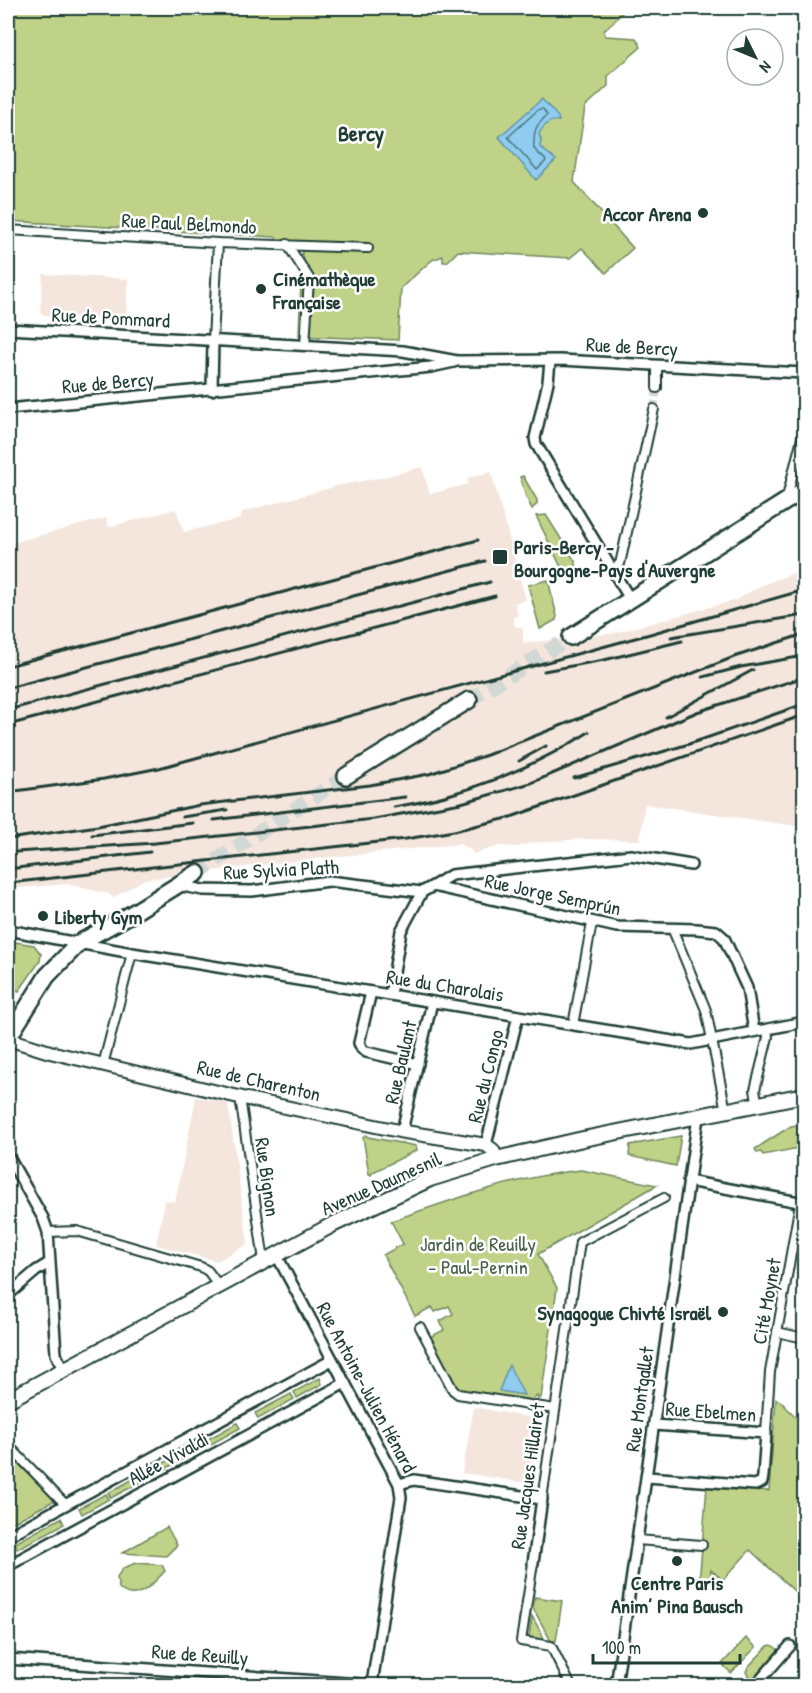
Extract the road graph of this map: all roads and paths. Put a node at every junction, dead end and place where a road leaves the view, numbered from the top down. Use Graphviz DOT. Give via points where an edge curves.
graph roads {
  1 [pos="8,230"];
  2 [pos="218,243"];
  3 [pos="287,244"];
  4 [pos="368,248"];
  5 [pos="8,329"];
  6 [pos="213,340"];
  7 [pos="305,346"];
  8 [pos="457,361"];
  9 [pos="550,362"];
  10 [pos="657,365"];
  11 [pos="804,373"];
  12 [pos="657,388"];
  13 [pos="212,390"];
  14 [pos="8,409"];
  15 [pos="654,409"];
  16 [pos="804,430"];
  17 [pos="804,490"];
  18 [pos="785,502"];
  19 [pos="611,569"];
  20 [pos="630,599"];
  21 [pos="571,637"];
  22 [pos="469,700"];
  23 [pos="346,776"];
  24 [pos="691,865"];
  25 [pos="197,873"];
  26 [pos="177,885"];
  27 [pos="433,886"];
  28 [pos="422,892"];
  29 [pos="592,922"];
  30 [pos="672,928"];
  31 [pos="8,930"];
  32 [pos="79,943"];
  33 [pos="132,953"];
  34 [pos="371,992"];
  35 [pos="390,995"];
  36 [pos="432,1002"];
  37 [pos="518,1016"];
  38 [pos="804,1022"];
  39 [pos="573,1025"];
  40 [pos="767,1029"];
  41 [pos="754,1031"];
  42 [pos="8,1038"];
  43 [pos="711,1041"];
  44 [pos="418,1064"];
  45 [pos="103,1065"];
  46 [pos="804,1095"];
  47 [pos="243,1098"];
  48 [pos="758,1105"];
  49 [pos="726,1111"];
  50 [pos="698,1117"];
  51 [pos="402,1131"];
  52 [pos="486,1145"];
  53 [pos="8,1156"];
  54 [pos="496,1159"];
  55 [pos="688,1181"];
  56 [pos="664,1198"];
  57 [pos="802,1203"];
  58 [pos="48,1232"];
  59 [pos="270,1258"];
  60 [pos="49,1263"];
  61 [pos="219,1286"];
  62 [pos="8,1295"];
  63 [pos="420,1327"];
  64 [pos="777,1332"];
  65 [pos="804,1338"];
  66 [pos="333,1360"];
  67 [pos="63,1370"];
  68 [pos="345,1383"];
  69 [pos="8,1400"];
  70 [pos="555,1408"];
  71 [pos="654,1425"];
  72 [pos="766,1433"];
  73 [pos="8,1445"];
  74 [pos="646,1477"];
  75 [pos="399,1484"];
  76 [pos="542,1499"];
  77 [pos="65,1504"];
  78 [pos="8,1536"];
  79 [pos="637,1540"];
  80 [pos="702,1545"];
  81 [pos="8,1563"];
  82 [pos="533,1563"];
  83 [pos="790,1646"];
  84 [pos="8,1659"];
  85 [pos="372,1684"];
  86 [pos="390,1686"];
  87 [pos="570,1686"];
  88 [pos="616,1686"];
  89 [pos="755,1686"];
  1 -- 2 [label="street, Rue Paul Belmondo"];
  2 -- 3 [label="street, Rue Paul Belmondo"];
  2 -- 6 [label="street"];
  3 -- 4 [label="street, Rue Paul Belmondo"];
  3 -- 7 [label="street" via="309,278"];
  5 -- 6 [label="street, Rue de Pommard"];
  6 -- 7 [label="street, Rue de Bercy"];
  6 -- 13 [label="street"];
  7 -- 8 [label="street, Rue de Bercy" via="404,351"];
  8 -- 9 [label="street, Rue de Bercy"];
  8 -- 13 [label="street, Rue de Bercy"];
  9 -- 10 [label="street, Rue de Bercy"];
  9 -- 19 [label="street" via="536,444"];
  10 -- 11 [label="street, Rue de Bercy"];
  10 -- 12 [label="street"];
  13 -- 14 [label="street, Rue de Bercy"];
  15 -- 19 [label="street" via="620,564"];
  16 -- 18 [label="street"];
  17 -- 18 [label="main road"];
  18 -- 20 [label="main road"];
  19 -- 20 [label="street"];
  20 -- 21 [label="main road"];
  22 -- 23 [label="main road"];
  24 -- 27 [label="street" via="631,855 451,875"];
  25 -- 26 [label="main road"];
  26 -- 28 [label="street, Rue Sylvia Plath" via="252,891 329,881"];
  26 -- 32 [label="main road"];
  27 -- 28 [label="street"];
  27 -- 29 [label="street, Rue Jorge Semprún"];
  28 -- 35 [label="street" via="401,931"];
  29 -- 30 [label="street, Rue Jorge Semprún" via="617,927"];
  29 -- 39 [label="street"];
  30 -- 41 [label="street, Rue Jorge Semprún" via="716,931 723,938 747,988"];
  30 -- 43 [label="street" via="706,1010"];
  31 -- 32 [label="street, Rue du Charolais"];
  32 -- 33 [label="street, Rue du Charolais"];
  32 -- 42 [label="main road" via="48,976"];
  33 -- 34 [label="street, Rue du Charolais"];
  33 -- 45 [label="street"];
  34 -- 35 [label="street, Rue du Charolais"];
  34 -- 44 [label="street" via="359,1043 362,1049"];
  35 -- 36 [label="street, Rue du Charolais"];
  36 -- 37 [label="street, Rue du Charolais"];
  36 -- 44 [label="street, Rue Baulant"];
  37 -- 39 [label="street, Rue du Charolais"];
  37 -- 52 [label="street, Rue du Congo"];
  38 -- 40 [label="street, Rue du Charolais"];
  39 -- 43 [label="street, Rue du Charolais" via="691,1044"];
  40 -- 41 [label="street, Rue du Charolais"];
  40 -- 48 [label="street" via="755,1090"];
  41 -- 43 [label="street, Rue du Charolais"];
  42 -- 45 [label="street, Rue de Charenton"];
  43 -- 49 [label="street"];
  44 -- 51 [label="street, Rue Baulant"];
  45 -- 47 [label="street, Rue de Charenton"];
  46 -- 48 [label="main road, Avenue Daumesnil"];
  47 -- 51 [label="street, Rue de Charenton"];
  47 -- 59 [label="street, Rue Bignon"];
  48 -- 49 [label="main road, Avenue Daumesnil"];
  49 -- 50 [label="main road, Avenue Daumesnil"];
  50 -- 54 [label="main road, Avenue Daumesnil"];
  50 -- 55 [label="street, Rue Montgallet"];
  51 -- 52 [label="street, Rue de Charenton"];
  52 -- 54 [label="street"];
  53 -- 58 [label="street"];
  54 -- 59 [label="main road, Avenue Daumesnil" via="426,1180"];
  55 -- 57 [label="street"];
  55 -- 71 [label="street, Rue Montgallet"];
  56 -- 70 [label="street, Rue Jacques Hillairet" via="580,1242"];
  57 -- 64 [label="street, Cité Moynet"];
  58 -- 60 [label="street"];
  58 -- 61 [label="street" via="77,1230 201,1267"];
  59 -- 61 [label="main road, Avenue Daumesnil"];
  59 -- 66 [label="street, Rue Antoine-Julien Hénard"];
  60 -- 62 [label="street"];
  60 -- 67 [label="street" via="56,1354"];
  61 -- 67 [label="main road, Avenue Daumesnil"];
  63 -- 70 [label="street" via="458,1394"];
  64 -- 65 [label="street"];
  64 -- 72 [label="street, Cité Moynet"];
  66 -- 68 [label="street, Rue Antoine-Julien Hénard"];
  66 -- 77 [label="street, Allée Vivaldi"];
  67 -- 69 [label="main road, Avenue Daumesnil"];
  68 -- 75 [label="street, Rue Antoine-Julien Hénard"];
  68 -- 81 [label="street, Allée Vivaldi"];
  70 -- 76 [label="street, Rue Jacques Hillairet"];
  71 -- 72 [label="street, Rue Ebelmen"];
  71 -- 74 [label="street, Rue Montgallet"];
  72 -- 74 [label="street" via="762,1482 758,1485"];
  73 -- 77 [label="street"];
  74 -- 79 [label="street, Rue Montgallet"];
  75 -- 76 [label="street" via="414,1480"];
  75 -- 85 [label="street, Rue Antoine-Julien Hénard" via="401,1497"];
  76 -- 82 [label="street, Rue Jacques Hillairet"];
  77 -- 78 [label="street, Allée Vivaldi"];
  79 -- 80 [label="street"];
  79 -- 88 [label="street, Rue Montgallet"];
  82 -- 87 [label="street, Rue Jacques Hillairet" via="521,1641 551,1646"];
  83 -- 89 [label="street"];
  84 -- 85 [label="street, Rue de Reuilly"];
  85 -- 86 [label="street, Rue de Reuilly"];
}
